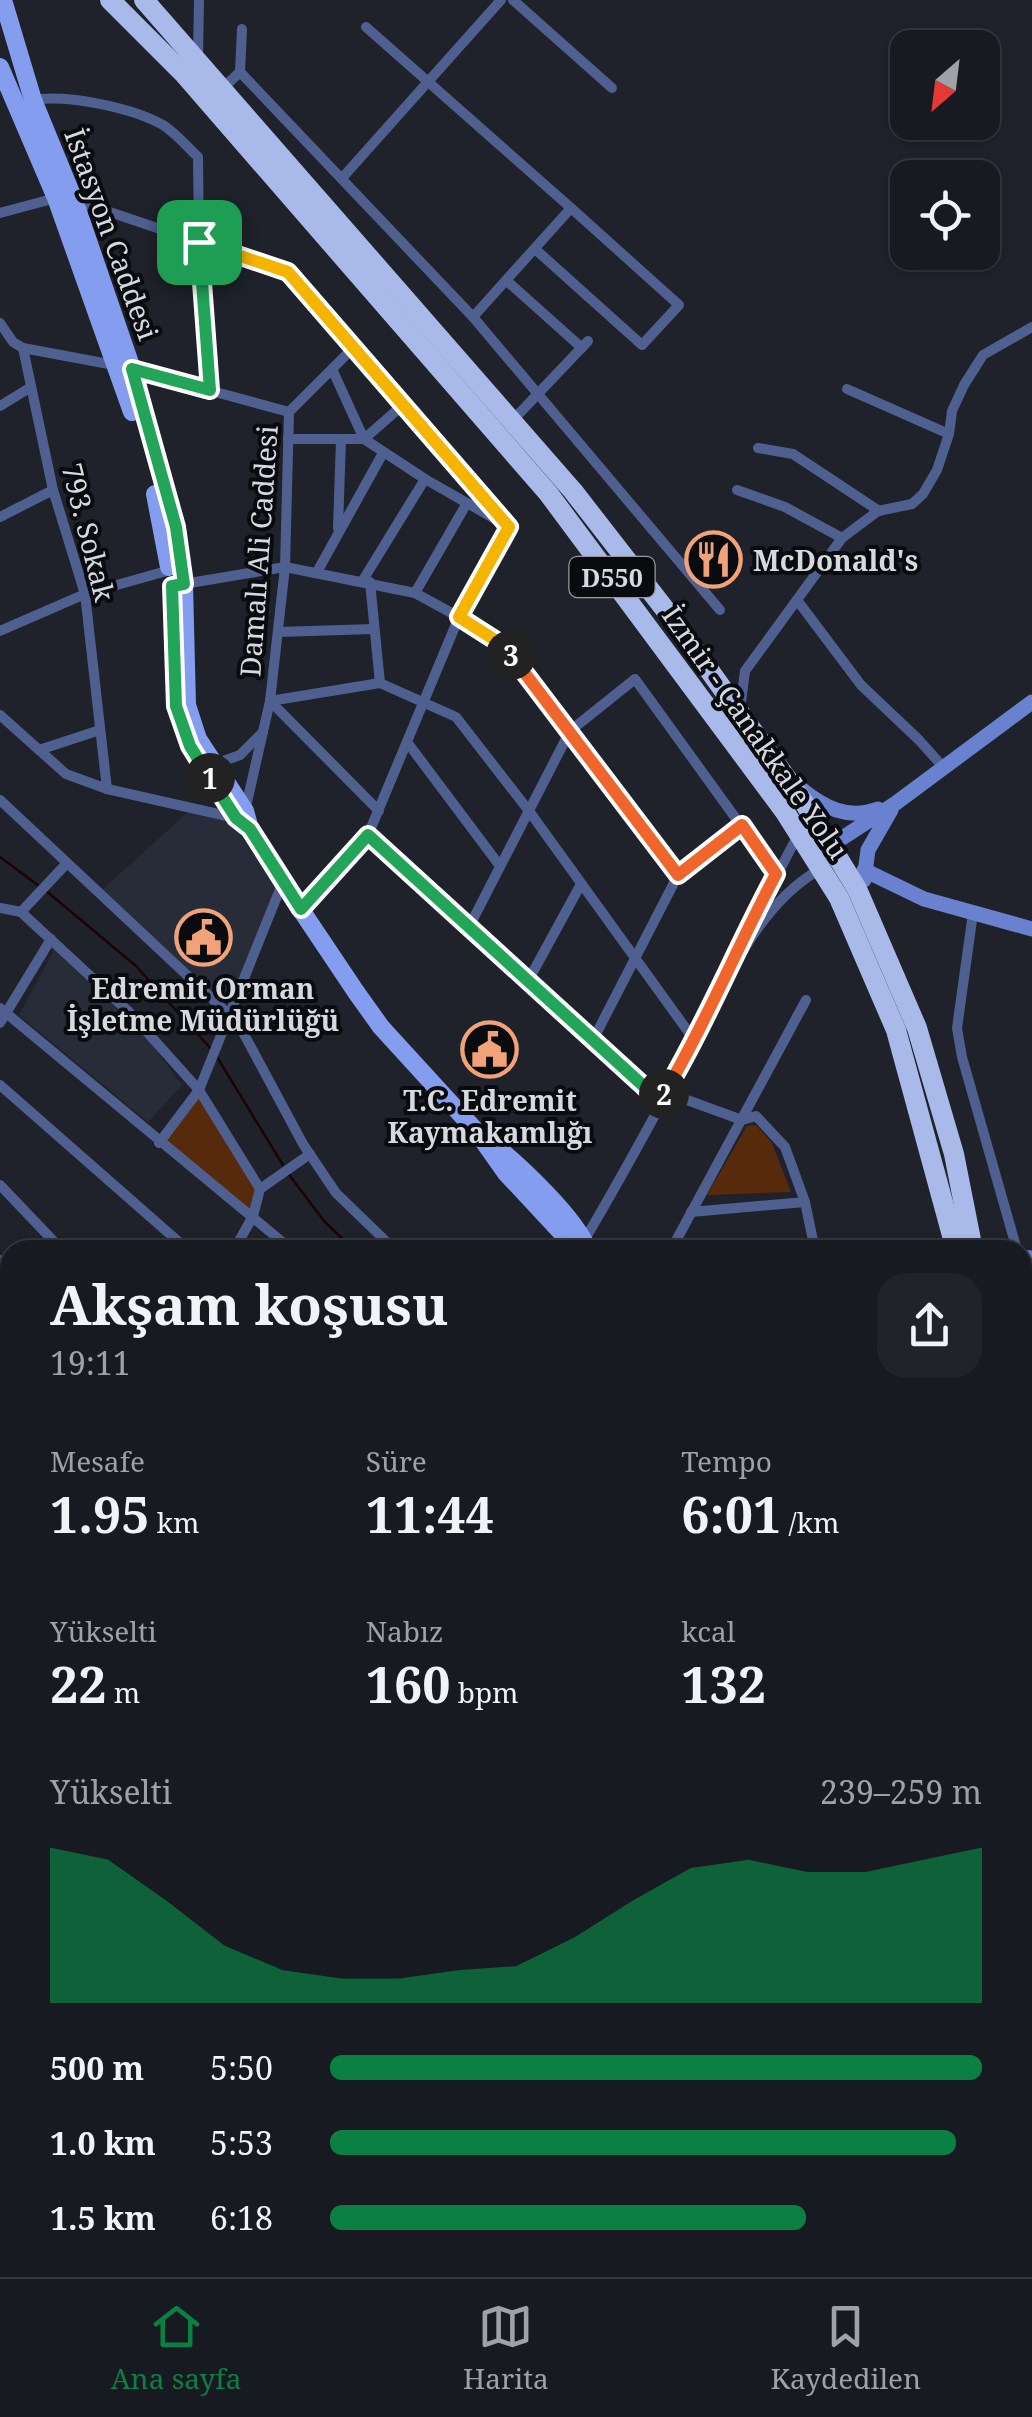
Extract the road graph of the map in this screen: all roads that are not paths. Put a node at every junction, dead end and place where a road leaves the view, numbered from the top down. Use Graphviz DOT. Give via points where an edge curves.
graph roads {
  1 [pos="3,0"];
  2 [pos="110,0"];
  3 [pos="144,0"];
  4 [pos="199,0"];
  5 [pos="501,0"];
  6 [pos="513,0"];
  7 [pos="366,27"];
  8 [pos="242,29"];
  9 [pos="198,59"];
  10 [pos="0,66"];
  11 [pos="240,72"];
  12 [pos="428,81"];
  13 [pos="223,88"];
  14 [pos="612,88"];
  15 [pos="33,100"];
  16 [pos="343,177"];
  17 [pos="65,199"];
  18 [pos="572,208"];
  19 [pos="0,213"];
  20 [pos="199,242"];
  21 [pos="535,249"];
  22 [pos="506,280"];
  23 [pos="474,317"];
  24 [pos="1032,327"];
  25 [pos="1,329"];
  26 [pos="355,346"];
  27 [pos="23,348"];
  28 [pos="124,367"];
  29 [pos="332,369"];
  30 [pos="31,387"];
  31 [pos="210,390"];
  32 [pos="847,390"];
  33 [pos="539,396"];
  34 [pos="404,404"];
  35 [pos="0,406"];
  36 [pos="289,412"];
  37 [pos="514,420"];
  38 [pos="950,434"];
  39 [pos="364,438"];
  40 [pos="288,439"];
  41 [pos="341,439"];
  42 [pos="758,448"];
  43 [pos="383,453"];
  44 [pos="425,479"];
  45 [pos="54,490"];
  46 [pos="737,490"];
  47 [pos="466,503"];
  48 [pos="879,511"];
  49 [pos="0,517"];
  50 [pos="509,527"];
  51 [pos="338,532"];
  52 [pos="842,538"];
  53 [pos="285,567"];
  54 [pos="316,572"];
  55 [pos="175,580"];
  56 [pos="366,581"];
  57 [pos="415,593"];
  58 [pos="85,594"];
  59 [pos="797,600"];
  60 [pos="720,610"];
  61 [pos="459,617"];
  62 [pos="374,629"];
  63 [pos="0,631"];
  64 [pos="278,632"];
  65 [pos="380,683"];
  66 [pos="270,701"];
  67 [pos="424,701"];
  68 [pos="1032,702"];
  69 [pos="740,711"];
  70 [pos="0,716"];
  71 [pos="100,730"];
  72 [pos="264,731"];
  73 [pos="570,731"];
  74 [pos="407,742"];
  75 [pos="39,750"];
  76 [pos="209,766"];
  77 [pos="944,768"];
  78 [pos="786,776"];
  79 [pos="107,789"];
  80 [pos="0,800"];
  81 [pos="896,803"];
  82 [pos="379,810"];
  83 [pos="529,812"];
  84 [pos="244,819"];
  85 [pos="742,825"];
  86 [pos="819,827"];
  87 [pos="368,835"];
  88 [pos="798,835"];
  89 [pos="829,858"];
  90 [pos="68,863"];
  91 [pos="500,866"];
  92 [pos="864,870"];
  93 [pos="776,874"];
  94 [pos="678,875"];
  95 [pos="283,883"];
  96 [pos="581,884"];
  97 [pos="0,908"];
  98 [pos="301,909"];
  99 [pos="867,910"];
  100 [pos="22,912"];
  101 [pos="973,913"];
  102 [pos="469,927"];
  103 [pos="1032,929"];
  104 [pos="51,939"];
  105 [pos="635,958"];
  106 [pos="528,981"];
  107 [pos="722,983"];
  108 [pos="806,1000"];
  109 [pos="2,1014"];
  110 [pos="227,1020"];
  111 [pos="593,1040"];
  112 [pos="695,1041"];
  113 [pos="0,1085"];
  114 [pos="199,1090"];
  115 [pos="663,1097"];
  116 [pos="742,1120"];
  117 [pos="158,1142"];
  118 [pos="310,1154"];
  119 [pos="0,1185"];
  120 [pos="260,1189"];
  121 [pos="805,1202"];
  122 [pos="691,1212"];
  123 [pos="253,1216"];
  124 [pos="52,1240"];
  125 [pos="177,1240"];
  126 [pos="240,1240"];
  127 [pos="281,1240"];
  128 [pos="386,1240"];
  129 [pos="572,1240"];
  130 [pos="585,1240"];
  131 [pos="676,1240"];
  132 [pos="813,1240"];
  133 [pos="966,1240"];
  134 [pos="968,1240"];
  135 [pos="1013,1240"];
  1 -- 15 [label="main road, İstasyon Caddesi"];
  2 -- 88 [label="highway, İzmir - Çanakkale Yolu / D550" via="184,74 548,493"];
  3 -- 9 [label="highway, İzmir - Çanakkale Yolu"];
  4 -- 9 [label="street"];
  5 -- 12 [label="street"];
  6 -- 14 [label="street"];
  7 -- 12 [label="street"];
  8 -- 11 [label="street"];
  9 -- 13 [label="highway, İzmir - Çanakkale Yolu"];
  10 -- 17 [label="main road, İstasyon Caddesi"];
  11 -- 13 [label="street"];
  11 -- 16 [label="street"];
  12 -- 16 [label="street"];
  12 -- 18 [label="street"];
  13 -- 37 [label="highway, İzmir - Çanakkale Yolu"];
  15 -- 17 [label="main road, İstasyon Caddesi"];
  15 -- 20 [label="street" via="65,99 165,126 198,158"];
  16 -- 23 [label="street"];
  17 -- 19 [label="street"];
  17 -- 20 [label="street"];
  17 -- 28 [label="main road, İstasyon Caddesi"];
  18 -- 21 [label="street"];
  18 -- 21 [label="street" via="679,305 642,346"];
  20 -- 26 [label="street" via="288,272"];
  20 -- 31 [label="street"];
  21 -- 22 [label="street"];
  22 -- 23 [label="street"];
  22 -- 33 [label="street" via="585,345"];
  23 -- 33 [label="street"];
  24 -- 38 [label="street" via="983,355 952,411"];
  25 -- 27 [label="street"];
  26 -- 29 [label="street"];
  26 -- 34 [label="street"];
  27 -- 28 [label="street"];
  27 -- 30 [label="street, 793. Sokak"];
  28 -- 31 [label="street"];
  28 -- 55 [label="main road, İstasyon Caddesi"];
  29 -- 36 [label="street"];
  29 -- 39 [label="street"];
  30 -- 35 [label="street"];
  30 -- 45 [label="street, 793. Sokak"];
  31 -- 36 [label="street"];
  32 -- 38 [label="street"];
  33 -- 37 [label="street"];
  33 -- 60 [label="street"];
  34 -- 39 [label="street"];
  34 -- 50 [label="street"];
  36 -- 40 [label="street, Damalı Ali Caddesi"];
  37 -- 69 [label="highway, İzmir - Çanakkale Yolu"];
  38 -- 48 [label="street" via="923,494 912,504"];
  39 -- 41 [label="street"];
  39 -- 43 [label="street"];
  40 -- 41 [label="street"];
  40 -- 53 [label="street, Damalı Ali Caddesi"];
  41 -- 51 [label="street"];
  42 -- 48 [label="street" via="792,454"];
  43 -- 44 [label="street"];
  43 -- 51 [label="street"];
  44 -- 47 [label="street"];
  44 -- 56 [label="street"];
  45 -- 49 [label="street"];
  45 -- 58 [label="street, 793. Sokak"];
  46 -- 52 [label="street"];
  47 -- 50 [label="street"];
  47 -- 57 [label="street"];
  48 -- 52 [label="street"];
  50 -- 61 [label="street"];
  51 -- 54 [label="street"];
  52 -- 59 [label="street"];
  53 -- 54 [label="street"];
  53 -- 55 [label="street"];
  53 -- 64 [label="street, Damalı Ali Caddesi"];
  54 -- 56 [label="street"];
  55 -- 58 [label="street"];
  55 -- 76 [label="main road, İstasyon Caddesi" via="176,706 190,746"];
  56 -- 57 [label="street"];
  56 -- 62 [label="street"];
  57 -- 61 [label="street"];
  58 -- 63 [label="street"];
  58 -- 71 [label="street, 793. Sokak"];
  59 -- 69 [label="street" via="745,670"];
  59 -- 77 [label="street" via="861,685"];
  61 -- 67 [label="street"];
  61 -- 73 [label="street" via="506,647"];
  62 -- 64 [label="street"];
  62 -- 65 [label="street"];
  64 -- 66 [label="street, Damalı Ali Caddesi"];
  65 -- 66 [label="street"];
  65 -- 67 [label="street"];
  66 -- 72 [label="street, Damalı Ali Caddesi"];
  66 -- 82 [label="street"];
  67 -- 74 [label="street"];
  67 -- 83 [label="street" via="456,717"];
  68 -- 77 [label="street"];
  69 -- 78 [label="highway, İzmir - Çanakkale Yolu"];
  70 -- 75 [label="street"];
  71 -- 75 [label="street"];
  71 -- 79 [label="street, 793. Sokak"];
  72 -- 76 [label="street" via="240,755"];
  72 -- 84 [label="street, Damalı Ali Caddesi"];
  73 -- 83 [label="street"];
  73 -- 85 [label="street" via="634,679"];
  73 -- 94 [label="street"];
  74 -- 82 [label="street"];
  74 -- 91 [label="street"];
  75 -- 79 [label="street" via="66,774"];
  76 -- 84 [label="main road, İstasyon Caddesi"];
  77 -- 81 [label="street"];
  78 -- 81 [label="street" via="844,814"];
  78 -- 86 [label="highway, İzmir - Çanakkale Yolu"];
  79 -- 84 [label="street"];
  80 -- 90 [label="street"];
  81 -- 89 [label="street"];
  81 -- 92 [label="street" via="868,850"];
  82 -- 87 [label="street"];
  83 -- 91 [label="street"];
  83 -- 96 [label="street"];
  84 -- 95 [label="main road, İstasyon Caddesi"];
  85 -- 93 [label="street"];
  85 -- 94 [label="street"];
  86 -- 88 [label="street"];
  86 -- 89 [label="highway, İzmir - Çanakkale Yolu"];
  87 -- 98 [label="street"];
  87 -- 102 [label="street"];
  88 -- 89 [label="highway, İzmir - Çanakkale Yolu / D550"];
  88 -- 93 [label="street"];
  89 -- 99 [label="highway, İzmir - Çanakkale Yolu"];
  89 -- 107 [label="street" via="791,888"];
  89 -- 133 [label="highway, İzmir - Çanakkale Yolu / D550"];
  90 -- 100 [label="street"];
  90 -- 110 [label="street"];
  91 -- 102 [label="street"];
  92 -- 99 [label="street"];
  92 -- 101 [label="street"];
  93 -- 107 [label="street"];
  94 -- 105 [label="street"];
  95 -- 98 [label="main road, İstasyon Caddesi"];
  95 -- 110 [label="street"];
  96 -- 105 [label="street"];
  96 -- 106 [label="street"];
  97 -- 100 [label="street"];
  98 -- 129 [label="main road, İstasyon Caddesi" via="381,1026"];
  99 -- 134 [label="highway, İzmir - Çanakkale Yolu" via="917,1028 954,1154"];
  100 -- 104 [label="street"];
  101 -- 103 [label="street"];
  101 -- 135 [label="street" via="957,1028"];
  102 -- 106 [label="street"];
  104 -- 109 [label="street"];
  104 -- 114 [label="street" via="130,1012"];
  105 -- 111 [label="street"];
  105 -- 112 [label="street"];
  106 -- 111 [label="street"];
  107 -- 112 [label="street"];
  108 -- 116 [label="street"];
  109 -- 117 [label="street"];
  110 -- 114 [label="street"];
  110 -- 118 [label="street" via="238,1022"];
  111 -- 115 [label="street"];
  112 -- 115 [label="street"];
  113 -- 125 [label="street"];
  114 -- 117 [label="street"];
  114 -- 120 [label="street"];
  115 -- 116 [label="street"];
  115 -- 130 [label="street"];
  116 -- 121 [label="street" via="756,1116 785,1147"];
  116 -- 122 [label="street"];
  117 -- 123 [label="street"];
  118 -- 120 [label="street"];
  118 -- 128 [label="street" via="336,1192"];
  119 -- 124 [label="street"];
  120 -- 123 [label="street"];
  121 -- 122 [label="street"];
  121 -- 132 [label="street"];
  122 -- 131 [label="street"];
  123 -- 126 [label="street"];
  123 -- 127 [label="street"];
}
